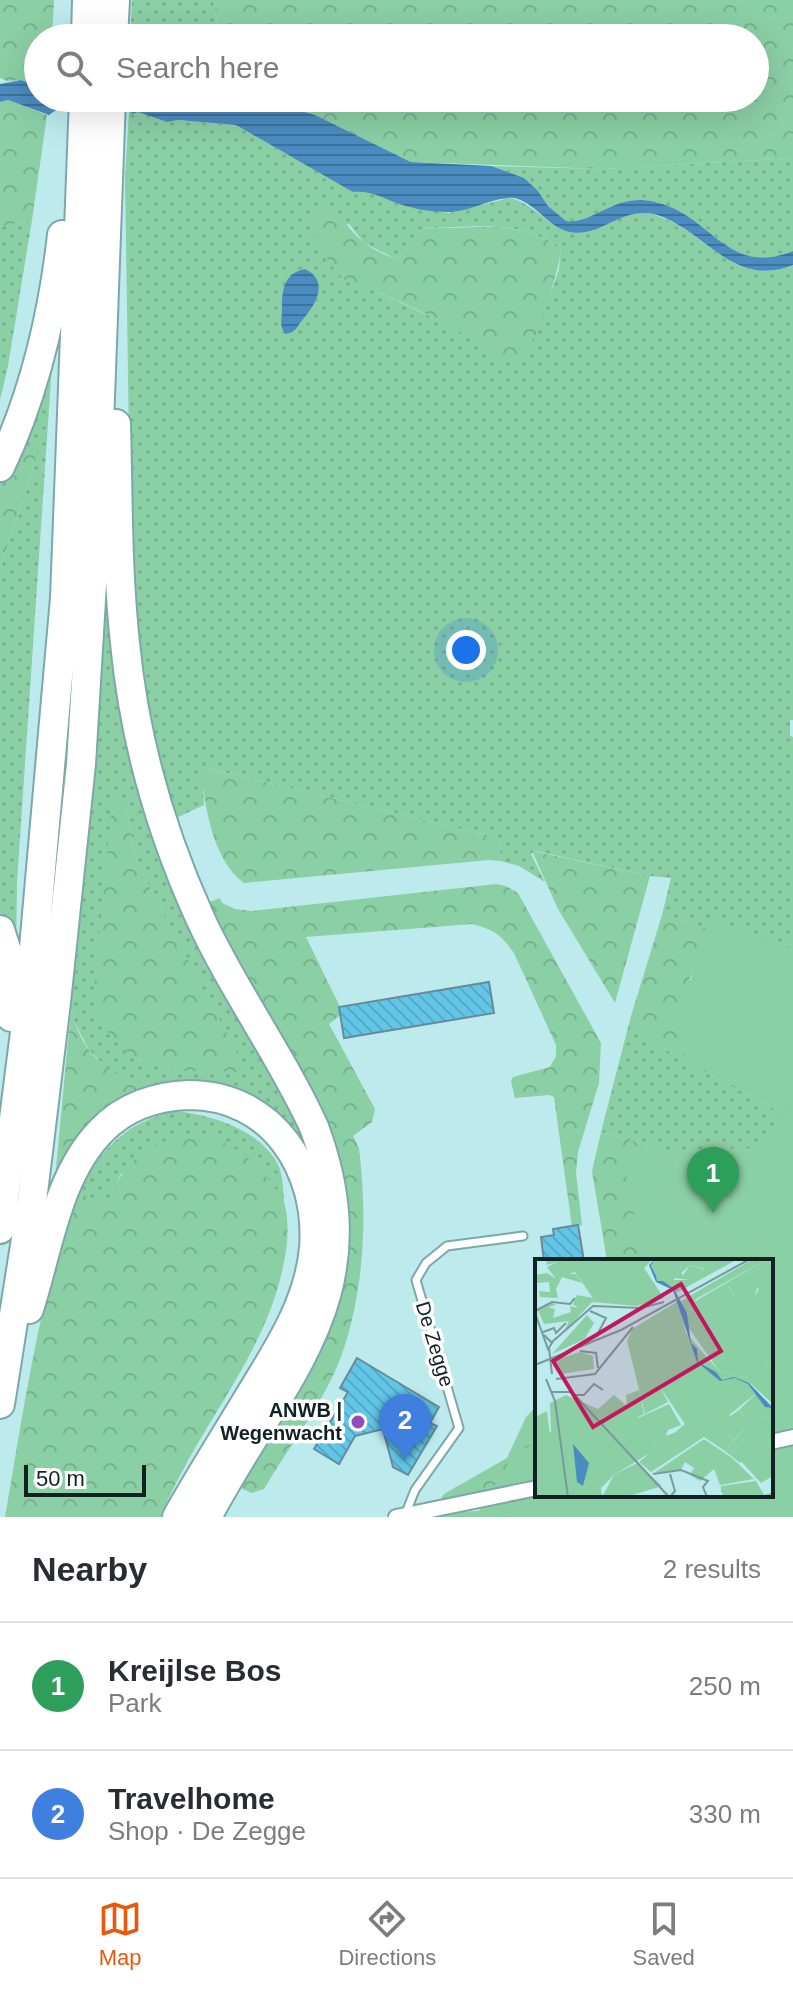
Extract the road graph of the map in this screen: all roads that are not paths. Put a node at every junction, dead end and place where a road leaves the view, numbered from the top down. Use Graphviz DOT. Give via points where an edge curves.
graph roads {
  1 [pos="87,0"];
  2 [pos="115,0"];
  3 [pos="86,24"];
  4 [pos="114,24"];
  5 [pos="95,112"];
  6 [pos="97,112"];
  7 [pos="97,112"];
  8 [pos="103,304"];
  9 [pos="0,467"];
  10 [pos="0,930"];
  11 [pos="12,1149"];
  12 [pos="0,1229"];
  13 [pos="523,1236"];
  14 [pos="1,1401"];
  15 [pos="793,1437"];
  16 [pos="773,1442"];
  17 [pos="535,1488"];
  18 [pos="400,1516"];
  19 [pos="177,1517"];
  20 [pos="207,1517"];
  1 -- 3 [label="highway"];
  2 -- 4 [label="highway"];
  5 -- 9 [label="highway" via="67,191 43,349"];
  6 -- 8 [label="highway"];
  7 -- 11 [label="highway" via="65,598"];
  8 -- 14 [label="highway" via="81,764 32,1201"];
  8 -- 20 [label="highway" via="116,370 125,646 144,752 179,869 201,921 314,1127 333,1202 334,1261 320,1319"];
  10 -- 11 [label="highway" via="12,980"];
  11 -- 12 [label="highway"];
  13 -- 18 [label="lane, De Zegge" via="447,1246 426,1263 416,1280 459,1428"];
  14 -- 19 [label="highway" via="64,1189 95,1137 140,1104 166,1097 213,1097 255,1112 279,1132 303,1172 314,1219 311,1264 283,1342"];
  15 -- 16 [label="street"];
  17 -- 18 [label="street, De Zegge"];
}
